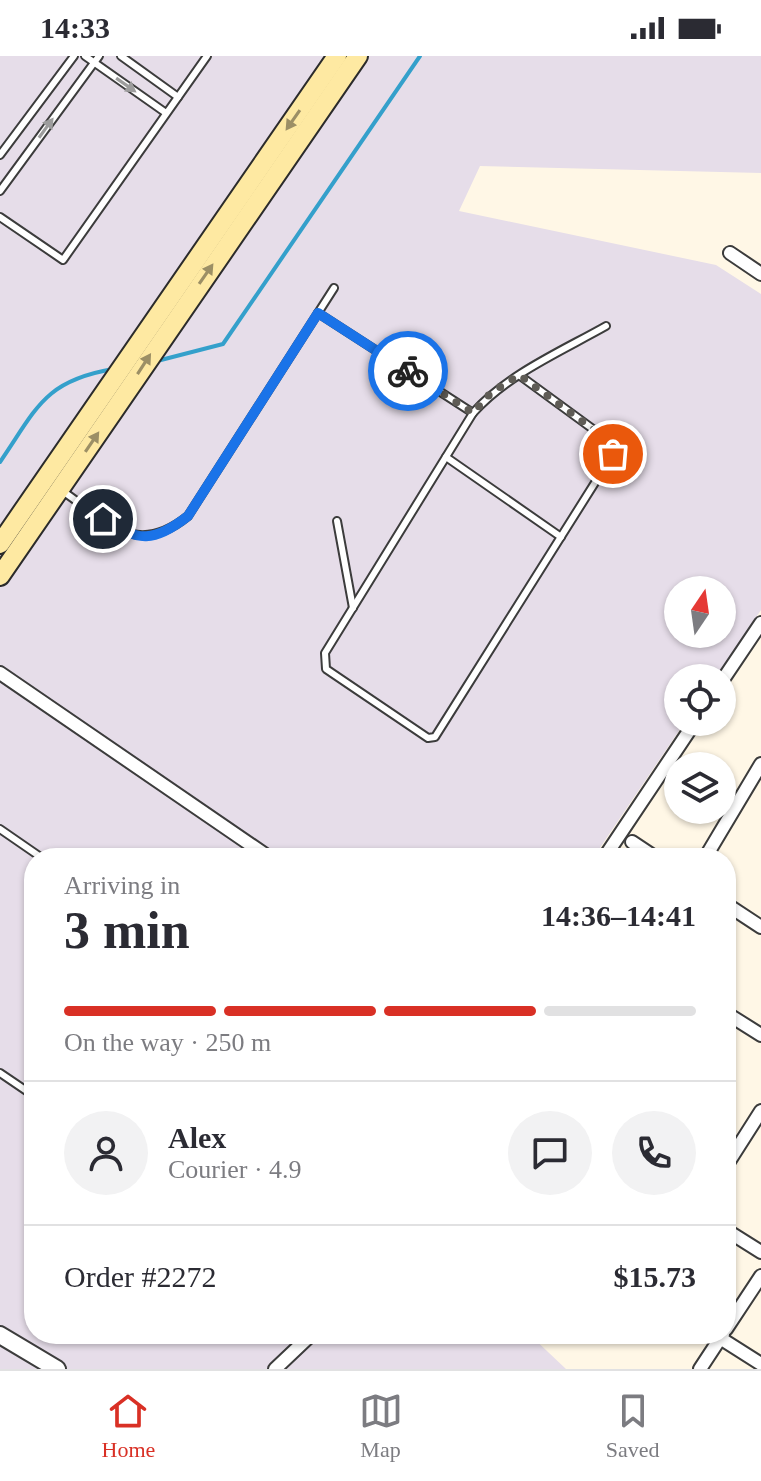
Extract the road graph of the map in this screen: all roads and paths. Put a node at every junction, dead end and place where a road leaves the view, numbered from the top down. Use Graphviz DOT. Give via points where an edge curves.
graph roads {
  1 [pos="74,56"];
  2 [pos="85,56"];
  3 [pos="121,56"];
  4 [pos="207,56"];
  5 [pos="337,56"];
  6 [pos="358,56"];
  7 [pos="97,59"];
  8 [pos="178,97"];
  9 [pos="166,113"];
  10 [pos="0,155"];
  11 [pos="0,191"];
  12 [pos="0,217"];
  13 [pos="730,253"];
  14 [pos="761,274"];
  15 [pos="334,288"];
  16 [pos="318,313"];
  17 [pos="606,326"];
  18 [pos="519,375"];
  19 [pos="473,413"];
  20 [pos="446,457"];
  21 [pos="52,484"];
  22 [pos="337,521"];
  23 [pos="561,537"];
  24 [pos="0,544"];
  25 [pos="0,576"];
  26 [pos="353,608"];
  27 [pos="761,623"];
  28 [pos="733,664"];
  29 [pos="0,673"];
  30 [pos="686,736"];
  31 [pos="761,764"];
  32 [pos="0,829"];
  33 [pos="632,842"];
  34 [pos="28,848"];
  35 [pos="255,848"];
  36 [pos="611,848"];
  37 [pos="641,848"];
  38 [pos="711,848"];
  39 [pos="736,911"];
  40 [pos="761,927"];
  41 [pos="736,1019"];
  42 [pos="761,1035"];
  43 [pos="0,1073"];
  44 [pos="24,1089"];
  45 [pos="761,1111"];
  46 [pos="736,1150"];
  47 [pos="736,1236"];
  48 [pos="761,1252"];
  49 [pos="761,1276"];
  50 [pos="736,1314"];
  51 [pos="0,1335"];
  52 [pos="301,1344"];
  53 [pos="716,1344"];
  54 [pos="736,1344"];
  55 [pos="761,1364"];
  56 [pos="57,1369"];
  57 [pos="275,1369"];
  58 [pos="700,1369"];
  1 -- 10 [label="lane"];
  2 -- 7 [label="lane"];
  3 -- 8 [label="lane"];
  4 -- 8 [label="lane"];
  5 -- 21 [label="main road, one-way" via="107,390"];
  21 -- 6 [label="main road, one-way" via="127,390"];
  7 -- 9 [label="lane, one-way"];
  11 -- 7 [label="lane, one-way"];
  8 -- 9 [label="lane"];
  9 -- 12 [label="lane" via="63,260"];
  13 -- 14 [label="street"];
  15 -- 16 [label="lane"];
  16 -- 19 [label="lane"];
  16 -- 21 [label="lane" via="188,516 170,530 147,538 125,534"];
  17 -- 18 [label="lane"];
  18 -- 19 [label="lane"];
  18 -- 23 [label="lane" via="614,448"];
  19 -- 20 [label="lane"];
  20 -- 23 [label="lane"];
  20 -- 26 [label="lane"];
  21 -- 24 [label="main road"];
  21 -- 25 [label="main road"];
  22 -- 26 [label="lane"];
  23 -- 26 [label="lane" via="432,738 326,669 325,653"];
  27 -- 28 [label="street"];
  29 -- 35 [label="street"];
  30 -- 36 [label="street"];
  31 -- 38 [label="street"];
  32 -- 34 [label="lane"];
  33 -- 37 [label="street"];
  39 -- 40 [label="street"];
  41 -- 42 [label="street"];
  43 -- 44 [label="lane"];
  45 -- 46 [label="street"];
  47 -- 48 [label="street"];
  49 -- 50 [label="street"];
  51 -- 56 [label="street"];
  52 -- 57 [label="street"];
  53 -- 58 [label="street"];
  54 -- 55 [label="street"];
}
